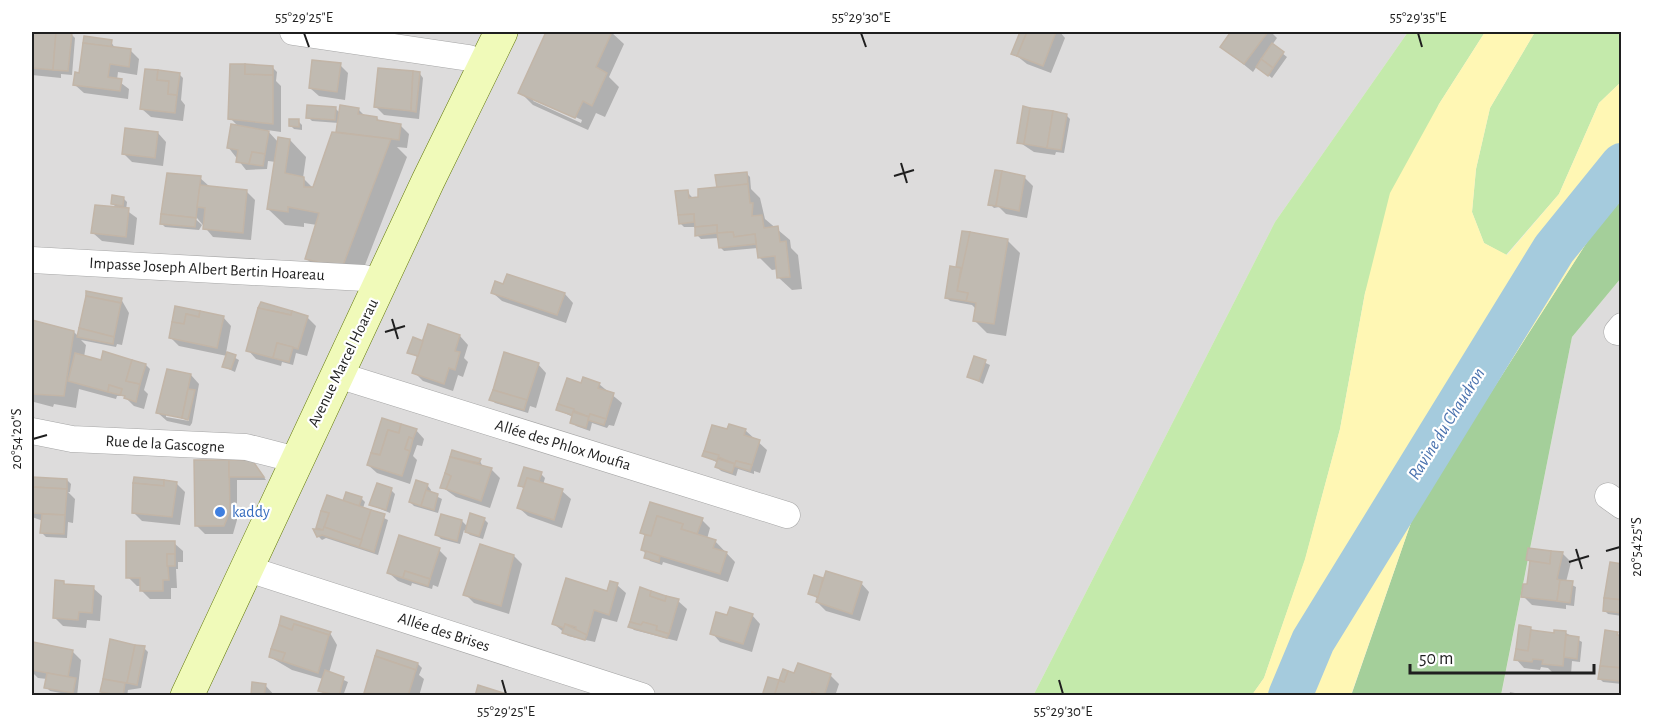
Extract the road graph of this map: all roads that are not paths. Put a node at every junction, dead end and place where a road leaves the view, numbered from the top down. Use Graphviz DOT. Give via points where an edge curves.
graph roads {
  1 [pos="293,32"];
  2 [pos="501,32"];
  3 [pos="484,64"];
  4 [pos="32,260"];
  5 [pos="381,283"];
  6 [pos="338,375"];
  7 [pos="32,431"];
  8 [pos="297,460"];
  9 [pos="787,515"];
  10 [pos="245,568"];
  11 [pos="187,696"];
  12 [pos="642,696"];
  1 -- 3 [label="street" via="469,58"];
  2 -- 3 [label="main road, Avenue Marcel Hoarau"];
  3 -- 5 [label="main road, Avenue Marcel Hoarau"];
  4 -- 5 [label="street, Impasse Joseph Albert Bertin Hoareau" via="364,278"];
  5 -- 6 [label="main road, Avenue Marcel Hoarau"];
  6 -- 8 [label="main road, Avenue Marcel Hoarau"];
  6 -- 9 [label="street, Allée des Phlox Moufia"];
  7 -- 8 [label="street, Rue de la Gascogne" via="72,439 246,447"];
  8 -- 10 [label="main road, Avenue Marcel Hoarau"];
  10 -- 11 [label="main road, Avenue Marcel Hoarau"];
  10 -- 12 [label="street, Allée des Brises"];
}
